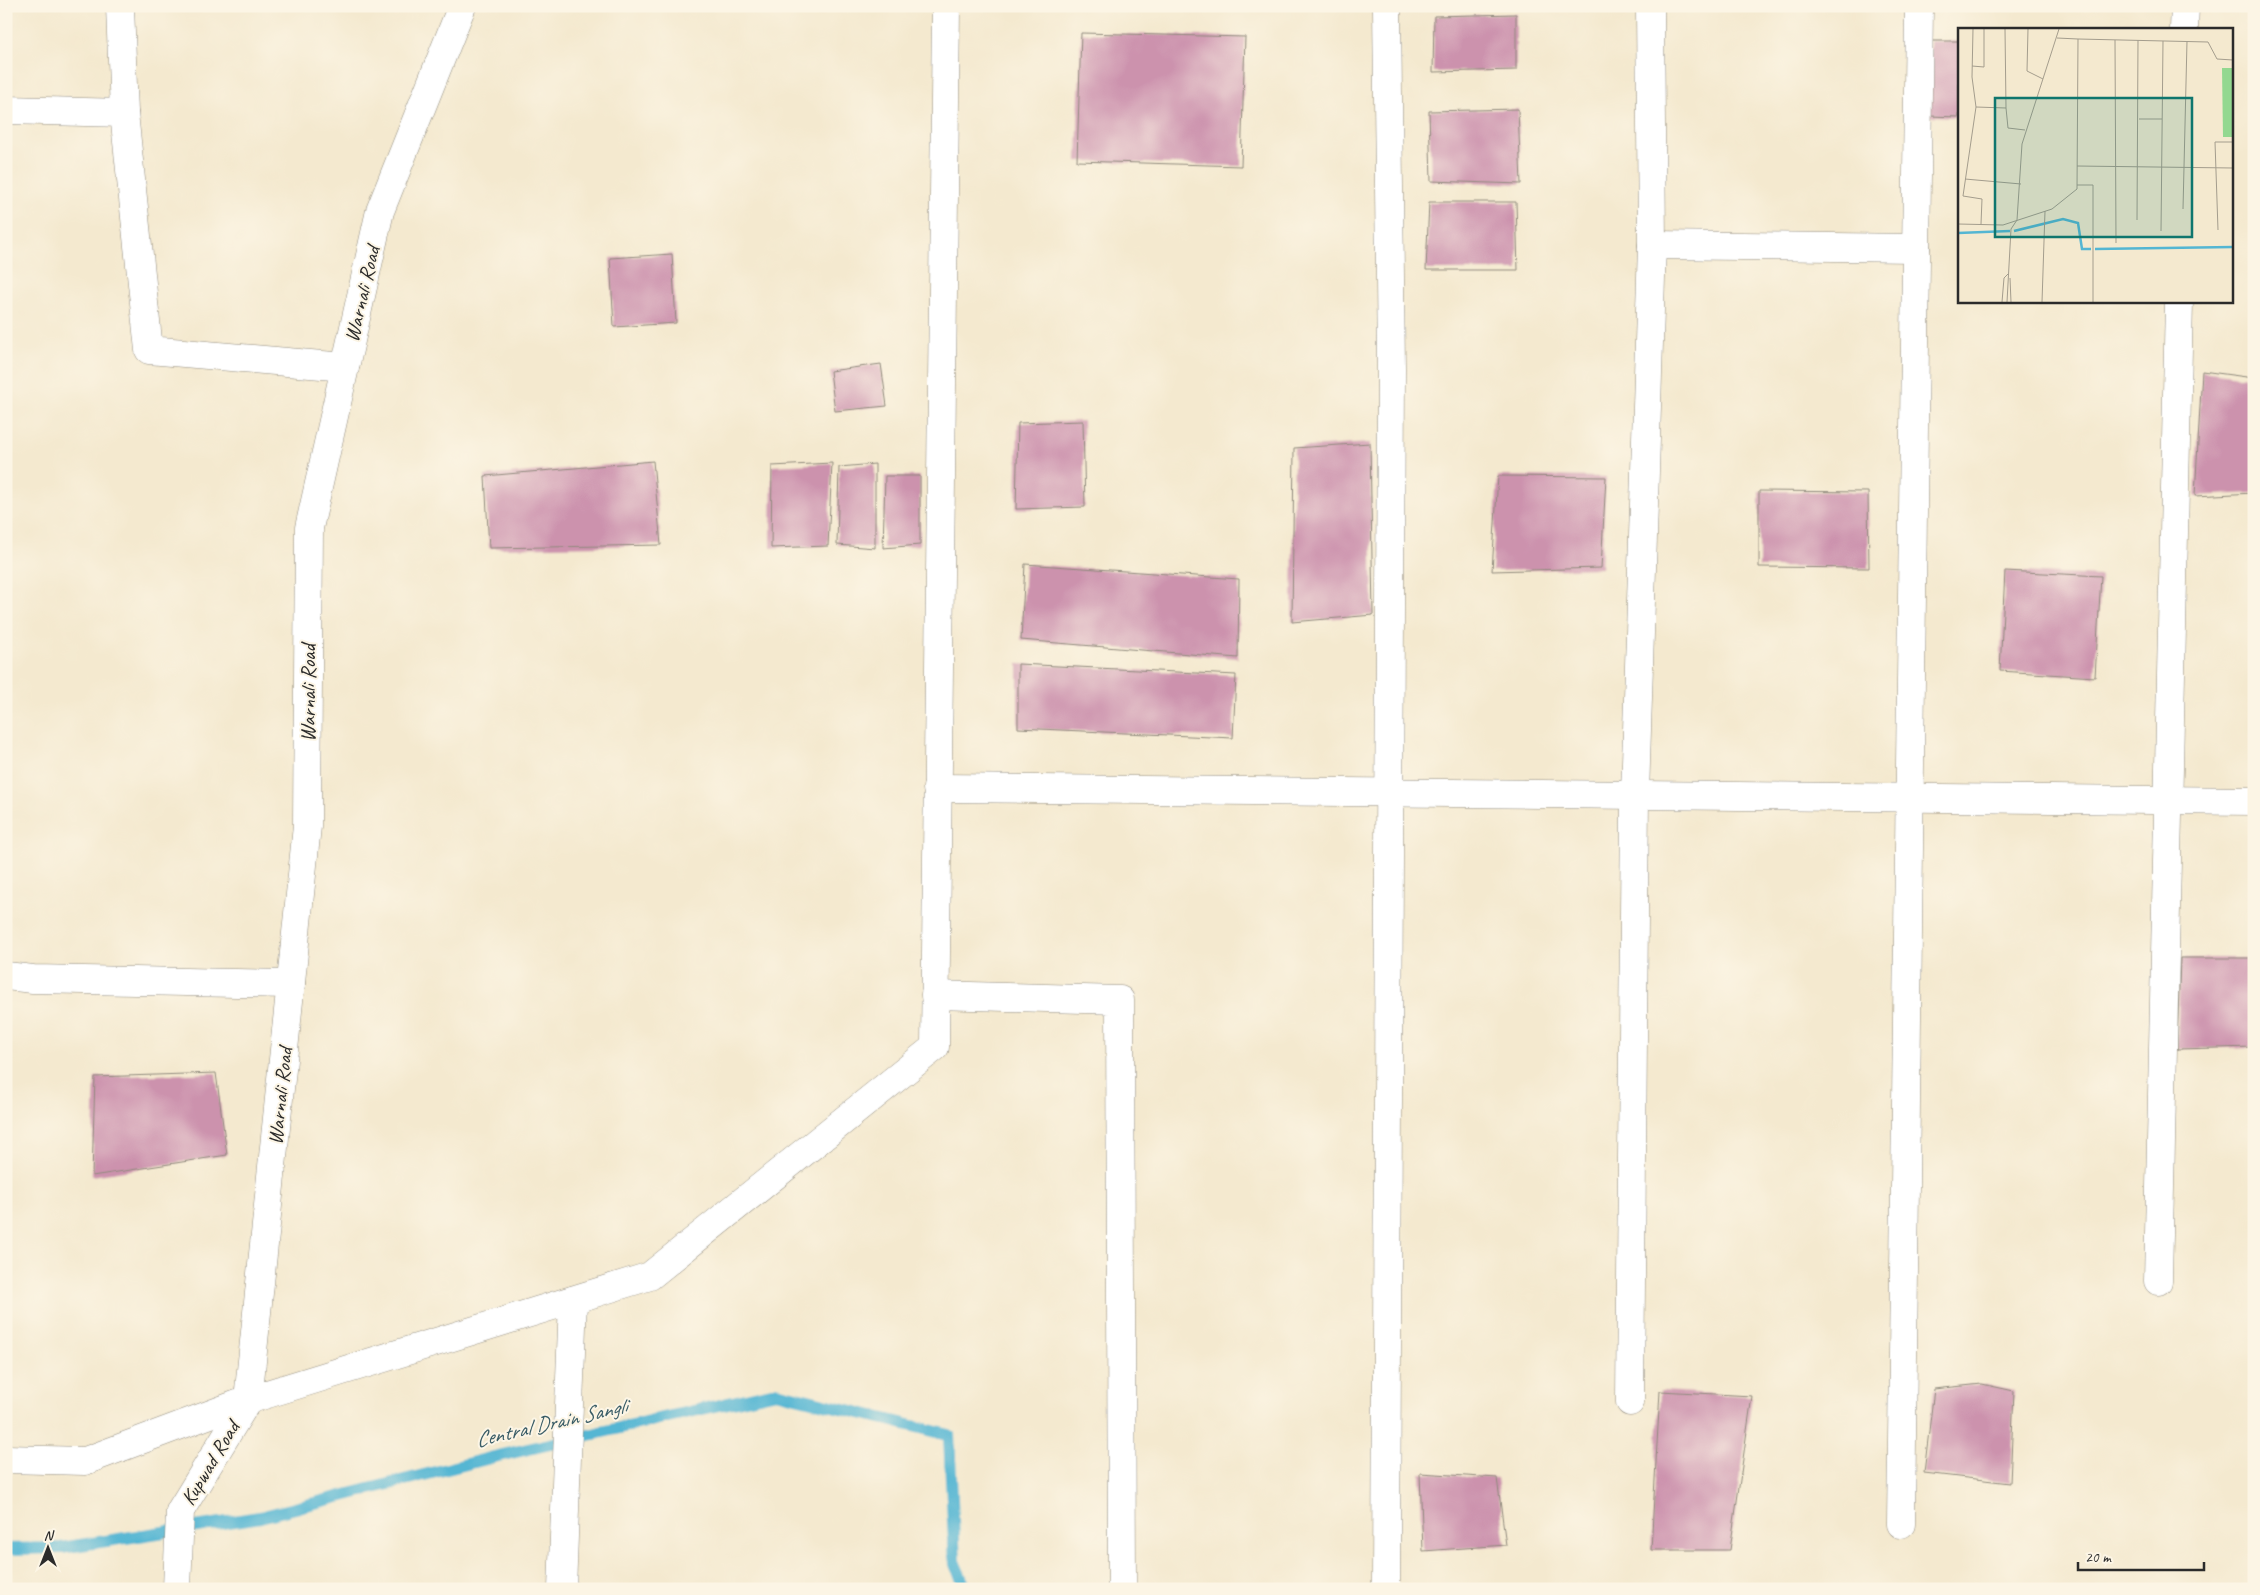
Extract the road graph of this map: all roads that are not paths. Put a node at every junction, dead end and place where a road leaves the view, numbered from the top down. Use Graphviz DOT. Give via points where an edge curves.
graph roads {
  1 [pos="120,6"];
  2 [pos="462,6"];
  3 [pos="946,6"];
  4 [pos="1387,6"];
  5 [pos="1650,6"];
  6 [pos="1919,6"];
  7 [pos="2185,6"];
  8 [pos="2184,28"];
  9 [pos="6,110"];
  10 [pos="124,113"];
  11 [pos="1652,245"];
  12 [pos="1916,248"];
  13 [pos="2179,302"];
  14 [pos="345,367"];
  15 [pos="937,788"];
  16 [pos="1389,792"];
  17 [pos="1635,795"];
  18 [pos="1910,798"];
  19 [pos="2169,800"];
  20 [pos="2254,801"];
  21 [pos="6,976"];
  22 [pos="291,984"];
  23 [pos="935,996"];
  24 [pos="2158,1280"];
  25 [pos="573,1300"];
  26 [pos="248,1400"];
  27 [pos="1630,1402"];
  28 [pos="6,1459"];
  29 [pos="1901,1524"];
  30 [pos="177,1589"];
  31 [pos="562,1589"];
  32 [pos="1122,1589"];
  33 [pos="1386,1589"];
  1 -- 10 [label="street"];
  2 -- 14 [label="street, Warnali Road" via="380,212"];
  3 -- 15 [label="street"];
  4 -- 16 [label="street" via="1391,368"];
  5 -- 11 [label="street"];
  6 -- 12 [label="street"];
  7 -- 8 [label="street"];
  9 -- 10 [label="street"];
  10 -- 14 [label="street" via="149,350"];
  11 -- 12 [label="street"];
  11 -- 17 [label="street"];
  12 -- 18 [label="street"];
  13 -- 19 [label="street"];
  14 -- 22 [label="street, Warnali Road" via="309,528 308,826"];
  15 -- 16 [label="street"];
  15 -- 23 [label="street"];
  16 -- 17 [label="street"];
  16 -- 33 [label="street"];
  17 -- 18 [label="street"];
  17 -- 27 [label="street"];
  18 -- 19 [label="street"];
  18 -- 29 [label="street"];
  19 -- 20 [label="street"];
  19 -- 24 [label="street"];
  21 -- 22 [label="street"];
  22 -- 26 [label="street, Warnali Road"];
  23 -- 25 [label="street" via="935,1047 650,1276"];
  23 -- 32 [label="street" via="1120,1000"];
  25 -- 26 [label="street"];
  25 -- 31 [label="street"];
  26 -- 28 [label="street" via="85,1461"];
  26 -- 30 [label="street, Kupwad Road" via="180,1511"];
}
